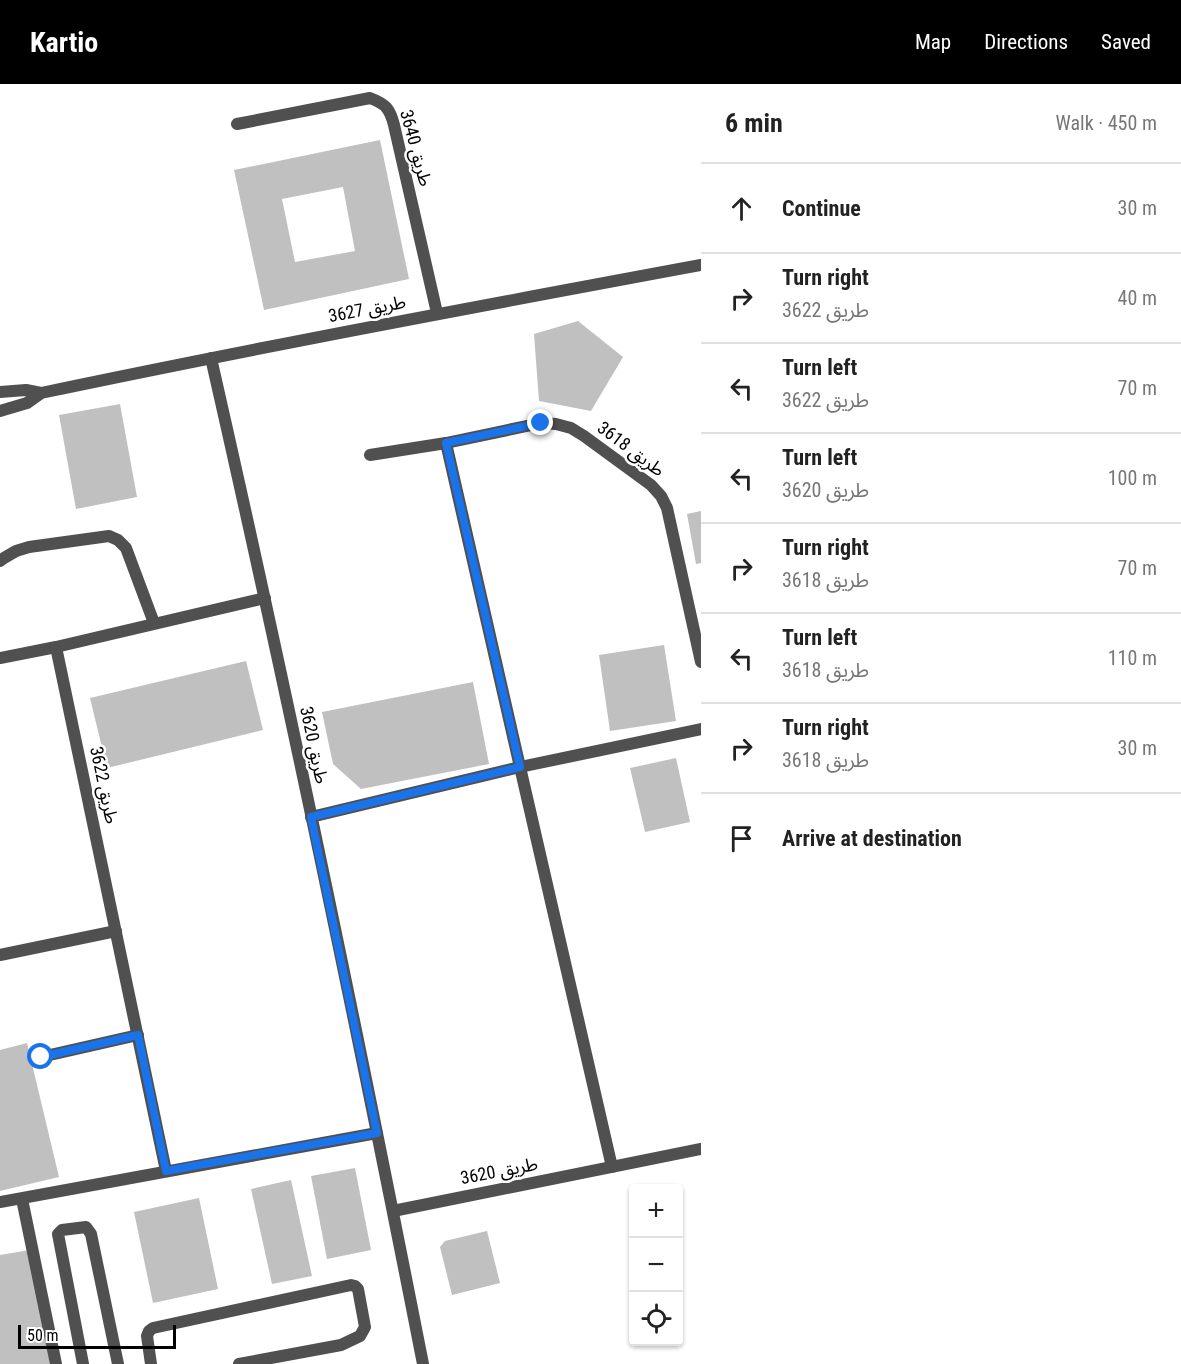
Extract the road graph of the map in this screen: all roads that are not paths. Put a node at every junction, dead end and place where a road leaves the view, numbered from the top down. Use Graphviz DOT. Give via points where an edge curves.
graph roads {
  1 [pos="237,124"];
  2 [pos="701,265"];
  3 [pos="437,314"];
  4 [pos="212,358"];
  5 [pos="0,392"];
  6 [pos="41,393"];
  7 [pos="0,411"];
  8 [pos="446,443"];
  9 [pos="370,455"];
  10 [pos="0,561"];
  11 [pos="265,597"];
  12 [pos="154,623"];
  13 [pos="56,647"];
  14 [pos="0,658"];
  15 [pos="701,662"];
  16 [pos="701,729"];
  17 [pos="520,767"];
  18 [pos="311,817"];
  19 [pos="116,931"];
  20 [pos="0,955"];
  21 [pos="138,1035"];
  22 [pos="41,1057"];
  23 [pos="377,1133"];
  24 [pos="701,1149"];
  25 [pos="612,1167"];
  26 [pos="166,1171"];
  27 [pos="22,1199"];
  28 [pos="0,1202"];
  29 [pos="393,1211"];
  30 [pos="56,1364"];
  31 [pos="83,1364"];
  32 [pos="118,1364"];
  33 [pos="151,1364"];
  34 [pos="239,1364"];
  35 [pos="423,1364"];
  1 -- 3 [label="street, طريق 3640" via="370,98 382,103 391,113"];
  2 -- 3 [label="street, طريق 3627"];
  3 -- 4 [label="street, طريق 3627"];
  4 -- 6 [label="street, طريق 3627"];
  4 -- 11 [label="street, طريق 3620"];
  5 -- 6 [label="street, طريق 3627"];
  6 -- 7 [label="street, طريق 3627" via="27,403"];
  8 -- 9 [label="street, طريق 3618"];
  8 -- 15 [label="street, طريق 3618" via="541,423 556,424 584,436 651,485 667,508"];
  8 -- 17 [label="street"];
  10 -- 12 [label="street" via="29,547 109,536 126,548"];
  11 -- 12 [label="street"];
  11 -- 18 [label="street, طريق 3620"];
  12 -- 13 [label="street"];
  13 -- 14 [label="street"];
  13 -- 19 [label="street, طريق 3622"];
  16 -- 17 [label="street"];
  17 -- 18 [label="street"];
  17 -- 25 [label="street"];
  18 -- 23 [label="street, طريق 3620"];
  19 -- 20 [label="street"];
  19 -- 21 [label="street, طريق 3622"];
  21 -- 22 [label="street"];
  21 -- 26 [label="street, طريق 3622"];
  23 -- 26 [label="street"];
  23 -- 29 [label="street, طريق 3620"];
  24 -- 25 [label="street, طريق 3620"];
  25 -- 29 [label="street, طريق 3620"];
  26 -- 27 [label="street"];
  27 -- 28 [label="street"];
  27 -- 30 [label="street"];
  29 -- 35 [label="street, طريق 3620"];
  31 -- 32 [label="street" via="58,1234 86,1227 91,1234"];
  33 -- 34 [label="street" via="147,1336 153,1328 351,1285 358,1289 365,1327 360,1336 341,1345"];
}
